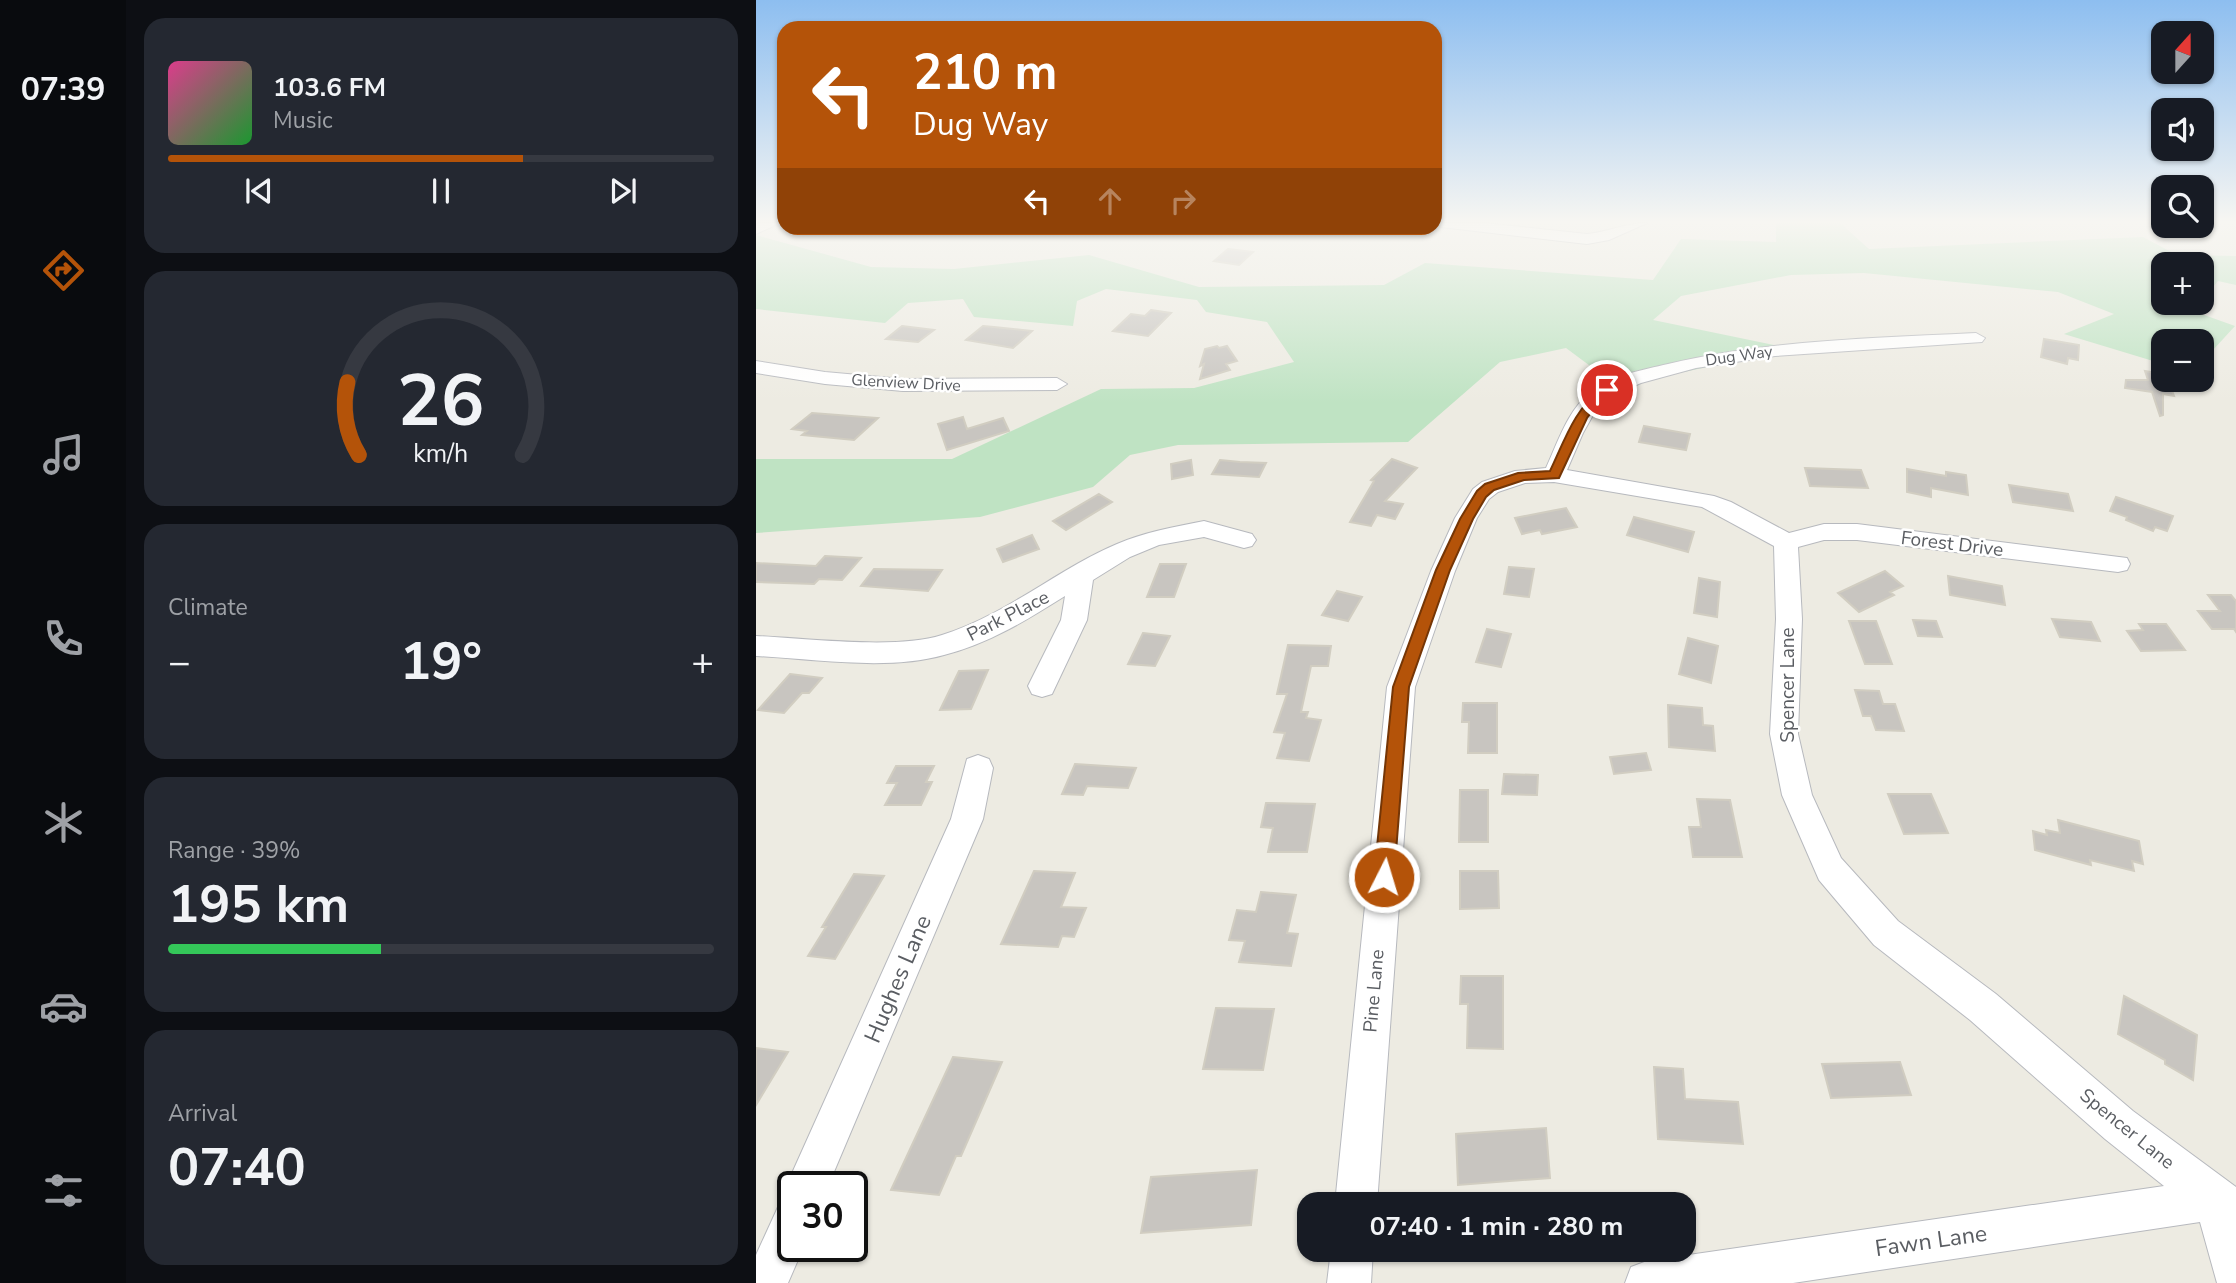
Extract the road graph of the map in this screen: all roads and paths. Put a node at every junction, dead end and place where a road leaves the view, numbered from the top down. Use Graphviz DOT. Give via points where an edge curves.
graph roads {
  1 [pos="1976,338"];
  2 [pos="756,367"];
  3 [pos="1057,384"];
  4 [pos="1554,475"];
  5 [pos="1244,540"];
  6 [pos="1786,542"];
  7 [pos="2118,565"];
  8 [pos="1081,577"];
  9 [pos="756,646"];
  10 [pos="1042,686"];
  11 [pos="978,768"];
  12 [pos="814,1171"];
  13 [pos="1357,1192"];
  14 [pos="2226,1203"];
  15 [pos="777,1258"];
  16 [pos="1351,1262"];
  17 [pos="2236,1276"];
  18 [pos="766,1283"];
  19 [pos="1349,1283"];
  20 [pos="1647,1283"];
  1 -- 4 [label="street, Dug Way" via="1762,352 1687,364 1642,377 1607,390 1589,406"];
  2 -- 3 [label="street, Glenview Drive" via="903,386"];
  4 -- 6 [label="street" via="1706,501"];
  4 -- 13 [label="street, Pine Lane" via="1503,481 1481,494 1443,570 1401,687"];
  5 -- 8 [label="street, Park Place" via="1204,529 1171,533 1122,551"];
  6 -- 7 [label="street, Forest Drive" via="1824,532 1857,532"];
  6 -- 14 [label="street, Spencer Lane" via="1789,619 1784,734 1797,795 1830,869 1886,933 1983,1007 2119,1125"];
  8 -- 9 [label="street, Park Place" via="1001,623 942,646 894,652"];
  8 -- 10 [label="street" via="1074,620"];
  11 -- 12 [label="street, Hughes Lane" via="967,819"];
  14 -- 17 [label="street"];
  14 -- 20 [label="street, Fawn Lane"];
  15 -- 18 [label="street"];
  16 -- 19 [label="street"];
}
